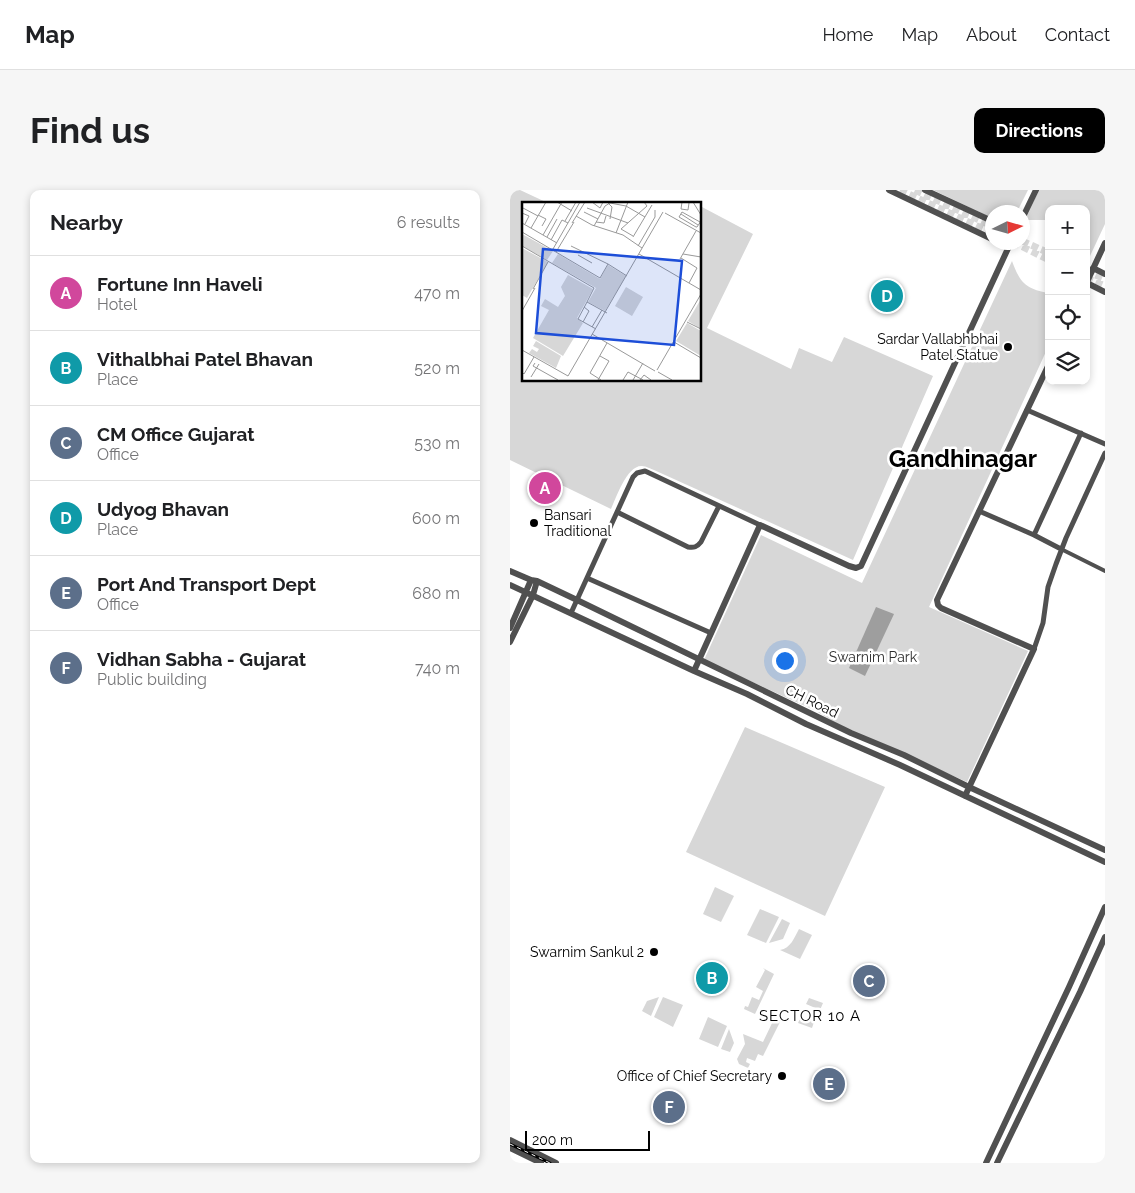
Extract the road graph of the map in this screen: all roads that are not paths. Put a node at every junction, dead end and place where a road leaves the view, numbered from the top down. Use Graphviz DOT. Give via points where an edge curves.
graph roads {
  1 [pos="889,190"];
  2 [pos="925,190"];
  3 [pos="1036,190"];
  4 [pos="1029,205"];
  5 [pos="985,219"];
  6 [pos="985,236"];
  7 [pos="1105,243"];
  8 [pos="1008,250"];
  9 [pos="1093,268"];
  10 [pos="1090,274"];
  11 [pos="1105,274"];
  12 [pos="1090,285"];
  13 [pos="1105,292"];
  14 [pos="1045,372"];
  15 [pos="1027,410"];
  16 [pos="1081,433"];
  17 [pos="1105,444"];
  18 [pos="1105,454"];
  19 [pos="719,506"];
  20 [pos="979,511"];
  21 [pos="617,512"];
  22 [pos="760,525"];
  23 [pos="1034,535"];
  24 [pos="1061,549"];
  25 [pos="510,571"];
  26 [pos="1105,571"];
  27 [pos="587,578"];
  28 [pos="534,581"];
  29 [pos="510,585"];
  30 [pos="530,594"];
  31 [pos="577,600"];
  32 [pos="571,613"];
  33 [pos="510,628"];
  34 [pos="711,633"];
  35 [pos="510,642"];
  36 [pos="1034,649"];
  37 [pos="699,659"];
  38 [pos="694,671"];
  39 [pos="969,787"];
  40 [pos="965,796"];
  41 [pos="1105,850"];
  42 [pos="1105,862"];
  43 [pos="1105,907"];
  44 [pos="1105,937"];
  45 [pos="510,1140"];
  46 [pos="510,1148"];
  47 [pos="529,1160"];
  48 [pos="541,1163"];
  49 [pos="556,1163"];
  50 [pos="986,1163"];
  51 [pos="997,1163"];
  1 -- 6 [label="street"];
  2 -- 5 [label="street"];
  3 -- 4 [label="street"];
  7 -- 9 [label="street"];
  8 -- 22 [label="street" via="861,566 849,566"];
  9 -- 10 [label="street"];
  9 -- 11 [label="street"];
  12 -- 13 [label="street"];
  14 -- 15 [label="street"];
  15 -- 16 [label="street"];
  15 -- 20 [label="street"];
  16 -- 17 [label="street"];
  16 -- 23 [label="street"];
  18 -- 24 [label="street"];
  19 -- 21 [label="street" via="645,471 633,477"];
  19 -- 21 [label="street" via="701,542 694,548"];
  19 -- 22 [label="street"];
  20 -- 23 [label="street"];
  20 -- 36 [label="street" via="937,600 938,605"];
  21 -- 27 [label="street"];
  22 -- 34 [label="street"];
  23 -- 24 [label="street"];
  24 -- 26 [label="street"];
  24 -- 36 [label="street" via="1048,587 1043,623"];
  25 -- 28 [label="street, CH Road"];
  27 -- 31 [label="street"];
  27 -- 34 [label="street"];
  28 -- 30 [label="street"];
  28 -- 31 [label="street, CH Road"];
  29 -- 30 [label="street, CH Road"];
  30 -- 32 [label="street, CH Road"];
  30 -- 33 [label="street"];
  30 -- 35 [label="street"];
  31 -- 32 [label="street"];
  31 -- 37 [label="street, CH Road"];
  32 -- 38 [label="street, CH Road"];
  34 -- 37 [label="street"];
  36 -- 39 [label="street"];
  37 -- 38 [label="street"];
  37 -- 39 [label="street, CH Road"];
  38 -- 40 [label="street, CH Road"];
  39 -- 40 [label="street"];
  39 -- 41 [label="street, CH Road"];
  40 -- 42 [label="street, CH Road"];
  43 -- 50 [label="street"];
  44 -- 51 [label="street"];
  45 -- 49 [label="street"];
  46 -- 47 [label="street"];
  47 -- 48 [label="street"];
}
